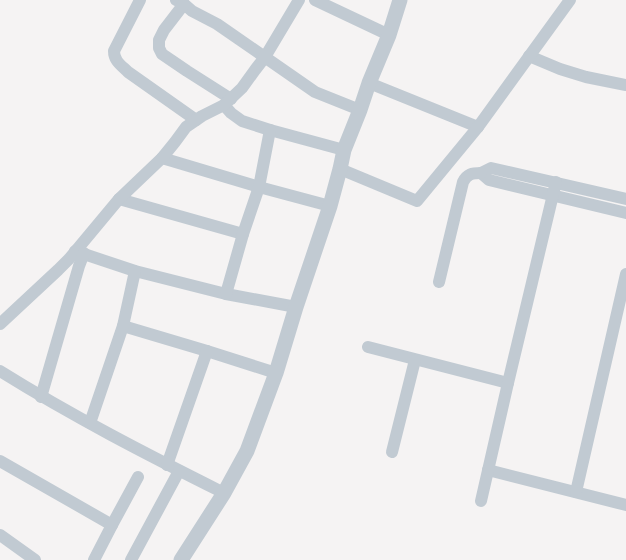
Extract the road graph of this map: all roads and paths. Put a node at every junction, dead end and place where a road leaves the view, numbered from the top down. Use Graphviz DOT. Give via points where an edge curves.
graph roads {
  1 [pos="140,0"];
  2 [pos="299,0"];
  3 [pos="315,0"];
  4 [pos="400,0"];
  5 [pos="570,0"];
  6 [pos="187,4"];
  7 [pos="389,35"];
  8 [pos="529,56"];
  9 [pos="266,57"];
  10 [pos="369,83"];
  11 [pos="626,85"];
  12 [pos="228,102"];
  13 [pos="360,110"];
  14 [pos="196,120"];
  15 [pos="478,127"];
  16 [pos="270,130"];
  17 [pos="344,150"];
  18 [pos="162,158"];
  19 [pos="340,169"];
  20 [pos="481,173"];
  21 [pos="556,182"];
  22 [pos="259,187"];
  23 [pos="553,195"];
  24 [pos="119,199"];
  25 [pos="626,199"];
  26 [pos="330,206"];
  27 [pos="626,213"];
  28 [pos="243,234"];
  29 [pos="79,252"];
  30 [pos="135,271"];
  31 [pos="626,274"];
  32 [pos="439,282"];
  33 [pos="226,294"];
  34 [pos="296,307"];
  35 [pos="0,324"];
  36 [pos="122,326"];
  37 [pos="368,348"];
  38 [pos="207,351"];
  39 [pos="415,360"];
  40 [pos="0,371"];
  41 [pos="276,374"];
  42 [pos="508,383"];
  43 [pos="41,397"];
  44 [pos="90,423"];
  45 [pos="392,452"];
  46 [pos="0,461"];
  47 [pos="167,465"];
  48 [pos="488,470"];
  49 [pos="179,471"];
  50 [pos="138,477"];
  51 [pos="576,492"];
  52 [pos="224,494"];
  53 [pos="481,501"];
  54 [pos="626,505"];
  55 [pos="112,525"];
  56 [pos="0,535"];
  57 [pos="35,560"];
  58 [pos="94,560"];
  59 [pos="131,560"];
  60 [pos="181,560"];
  1 -- 14 [label="street" via="114,51 114,56 128,72"];
  2 -- 9 [label="street"];
  3 -- 7 [label="street"];
  4 -- 7 [label="street"];
  5 -- 8 [label="street"];
  6 -- 9 [label="street"];
  6 -- 12 [label="street" via="164,30 159,40 159,48 162,54"];
  7 -- 10 [label="street"];
  8 -- 11 [label="street" via="586,77"];
  8 -- 15 [label="street"];
  9 -- 12 [label="street"];
  9 -- 13 [label="street" via="315,92"];
  10 -- 13 [label="street"];
  10 -- 15 [label="street"];
  12 -- 14 [label="street"];
  12 -- 16 [label="street" via="231,113 242,121"];
  13 -- 17 [label="street"];
  14 -- 18 [label="street" via="186,127"];
  15 -- 19 [label="street" via="417,201"];
  16 -- 17 [label="street"];
  16 -- 22 [label="street"];
  17 -- 19 [label="street"];
  18 -- 22 [label="street"];
  18 -- 24 [label="street"];
  19 -- 26 [label="street"];
  20 -- 21 [label="street" via="491,168"];
  20 -- 23 [label="street" via="489,180"];
  20 -- 32 [label="street" via="472,173 463,182"];
  21 -- 23 [label="street"];
  21 -- 25 [label="street"];
  22 -- 26 [label="street"];
  22 -- 28 [label="street"];
  23 -- 27 [label="street"];
  23 -- 42 [label="street"];
  24 -- 28 [label="street"];
  24 -- 29 [label="street"];
  26 -- 34 [label="street"];
  28 -- 33 [label="street"];
  29 -- 30 [label="street"];
  29 -- 35 [label="street"];
  29 -- 43 [label="street" via="79,266"];
  30 -- 33 [label="street"];
  30 -- 36 [label="street"];
  31 -- 51 [label="street"];
  33 -- 34 [label="street"];
  34 -- 41 [label="street"];
  36 -- 38 [label="street"];
  36 -- 44 [label="street"];
  37 -- 39 [label="street"];
  38 -- 41 [label="street"];
  38 -- 47 [label="street"];
  39 -- 42 [label="street"];
  39 -- 45 [label="street"];
  40 -- 43 [label="street"];
  41 -- 52 [label="street" via="247,451"];
  42 -- 48 [label="street"];
  43 -- 44 [label="street"];
  44 -- 47 [label="street"];
  46 -- 55 [label="street"];
  47 -- 49 [label="street"];
  48 -- 51 [label="street"];
  48 -- 53 [label="street"];
  49 -- 52 [label="street"];
  49 -- 59 [label="street"];
  50 -- 55 [label="street"];
  51 -- 54 [label="street"];
  52 -- 60 [label="street"];
  55 -- 58 [label="street"];
  56 -- 57 [label="street"];
}
